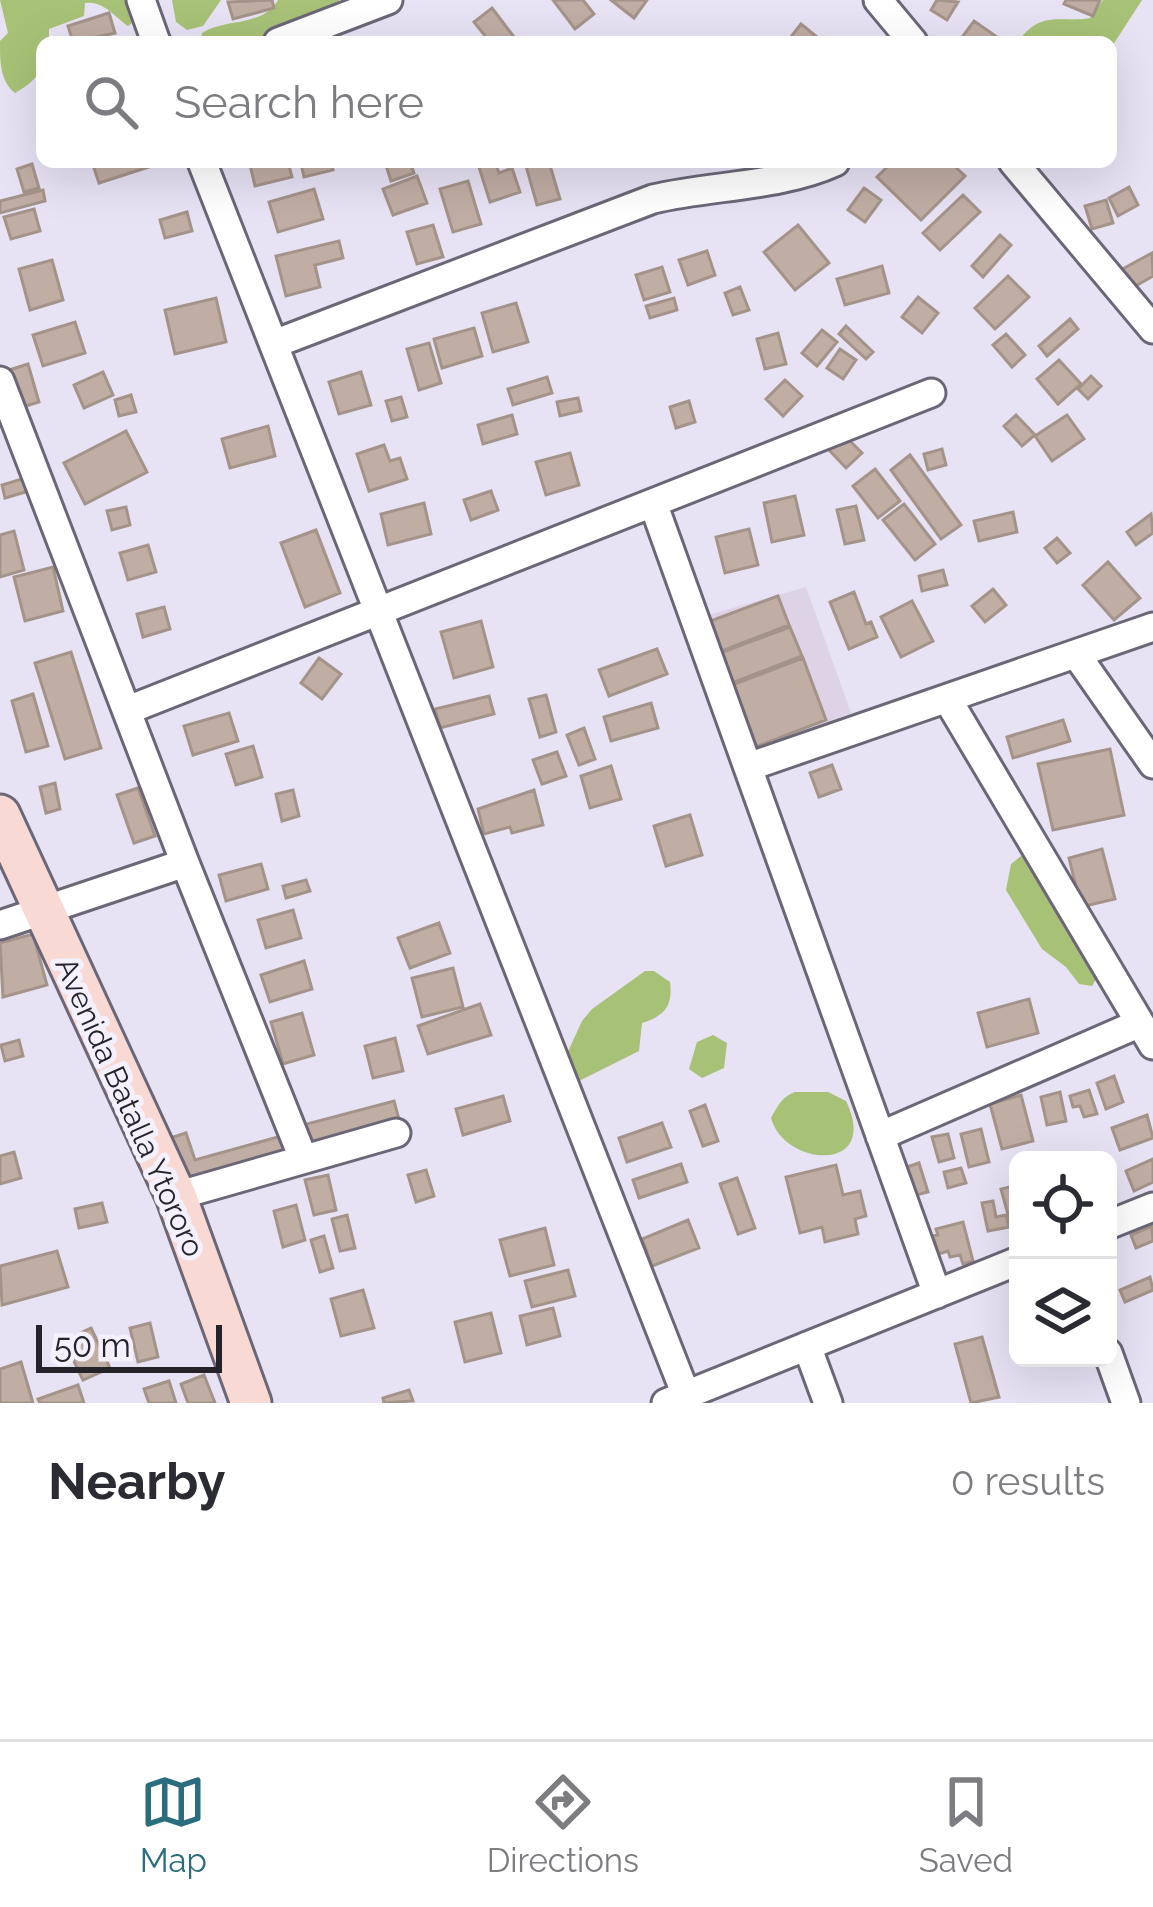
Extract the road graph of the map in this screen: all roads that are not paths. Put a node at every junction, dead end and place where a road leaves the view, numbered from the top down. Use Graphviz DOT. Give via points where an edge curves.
graph roads {
  1 [pos="141,0"];
  2 [pos="388,0"];
  3 [pos="878,0"];
  4 [pos="154,36"];
  5 [pos="294,36"];
  6 [pos="908,36"];
  7 [pos="204,168"];
  8 [pos="822,168"];
  9 [pos="1018,168"];
  10 [pos="1153,329"];
  11 [pos="274,344"];
  12 [pos="0,381"];
  13 [pos="931,393"];
  14 [pos="653,503"];
  15 [pos="380,611"];
  16 [pos="1153,627"];
  17 [pos="1076,654"];
  18 [pos="948,700"];
  19 [pos="128,710"];
  20 [pos="1153,764"];
  21 [pos="748,766"];
  22 [pos="0,815"];
  23 [pos="185,863"];
  24 [pos="43,912"];
  25 [pos="0,925"];
  26 [pos="1146,1034"];
  27 [pos="396,1133"];
  28 [pos="880,1136"];
  29 [pos="303,1158"];
  30 [pos="176,1196"];
  31 [pos="1153,1207"];
  32 [pos="1117,1221"];
  33 [pos="1009,1266"];
  34 [pos="937,1294"];
  35 [pos="807,1346"];
  36 [pos="1113,1367"];
  37 [pos="676,1399"];
  38 [pos="250,1403"];
  39 [pos="828,1403"];
  40 [pos="1126,1403"];
  1 -- 4 [label="street"];
  2 -- 5 [label="street"];
  3 -- 6 [label="street"];
  7 -- 11 [label="street"];
  8 -- 11 [label="street" via="653,200"];
  9 -- 10 [label="street"];
  11 -- 15 [label="street"];
  12 -- 19 [label="street"];
  13 -- 14 [label="street"];
  14 -- 15 [label="street"];
  14 -- 21 [label="street"];
  15 -- 19 [label="street"];
  15 -- 37 [label="street"];
  16 -- 17 [label="street"];
  17 -- 18 [label="street"];
  17 -- 20 [label="street"];
  18 -- 21 [label="street"];
  18 -- 26 [label="street"];
  19 -- 23 [label="street"];
  21 -- 28 [label="street"];
  22 -- 24 [label="street, Avenida Batalla Ytororo"];
  23 -- 24 [label="street"];
  23 -- 29 [label="street"];
  24 -- 25 [label="street"];
  24 -- 30 [label="street, Avenida Batalla Ytororo"];
  26 -- 28 [label="street"];
  27 -- 29 [label="street"];
  28 -- 34 [label="street"];
  29 -- 30 [label="street"];
  30 -- 38 [label="street, Avenida Batalla Ytororo"];
  31 -- 32 [label="street"];
  33 -- 34 [label="street"];
  34 -- 35 [label="street"];
  35 -- 37 [label="street"];
  35 -- 39 [label="street"];
  36 -- 40 [label="street"];
}
